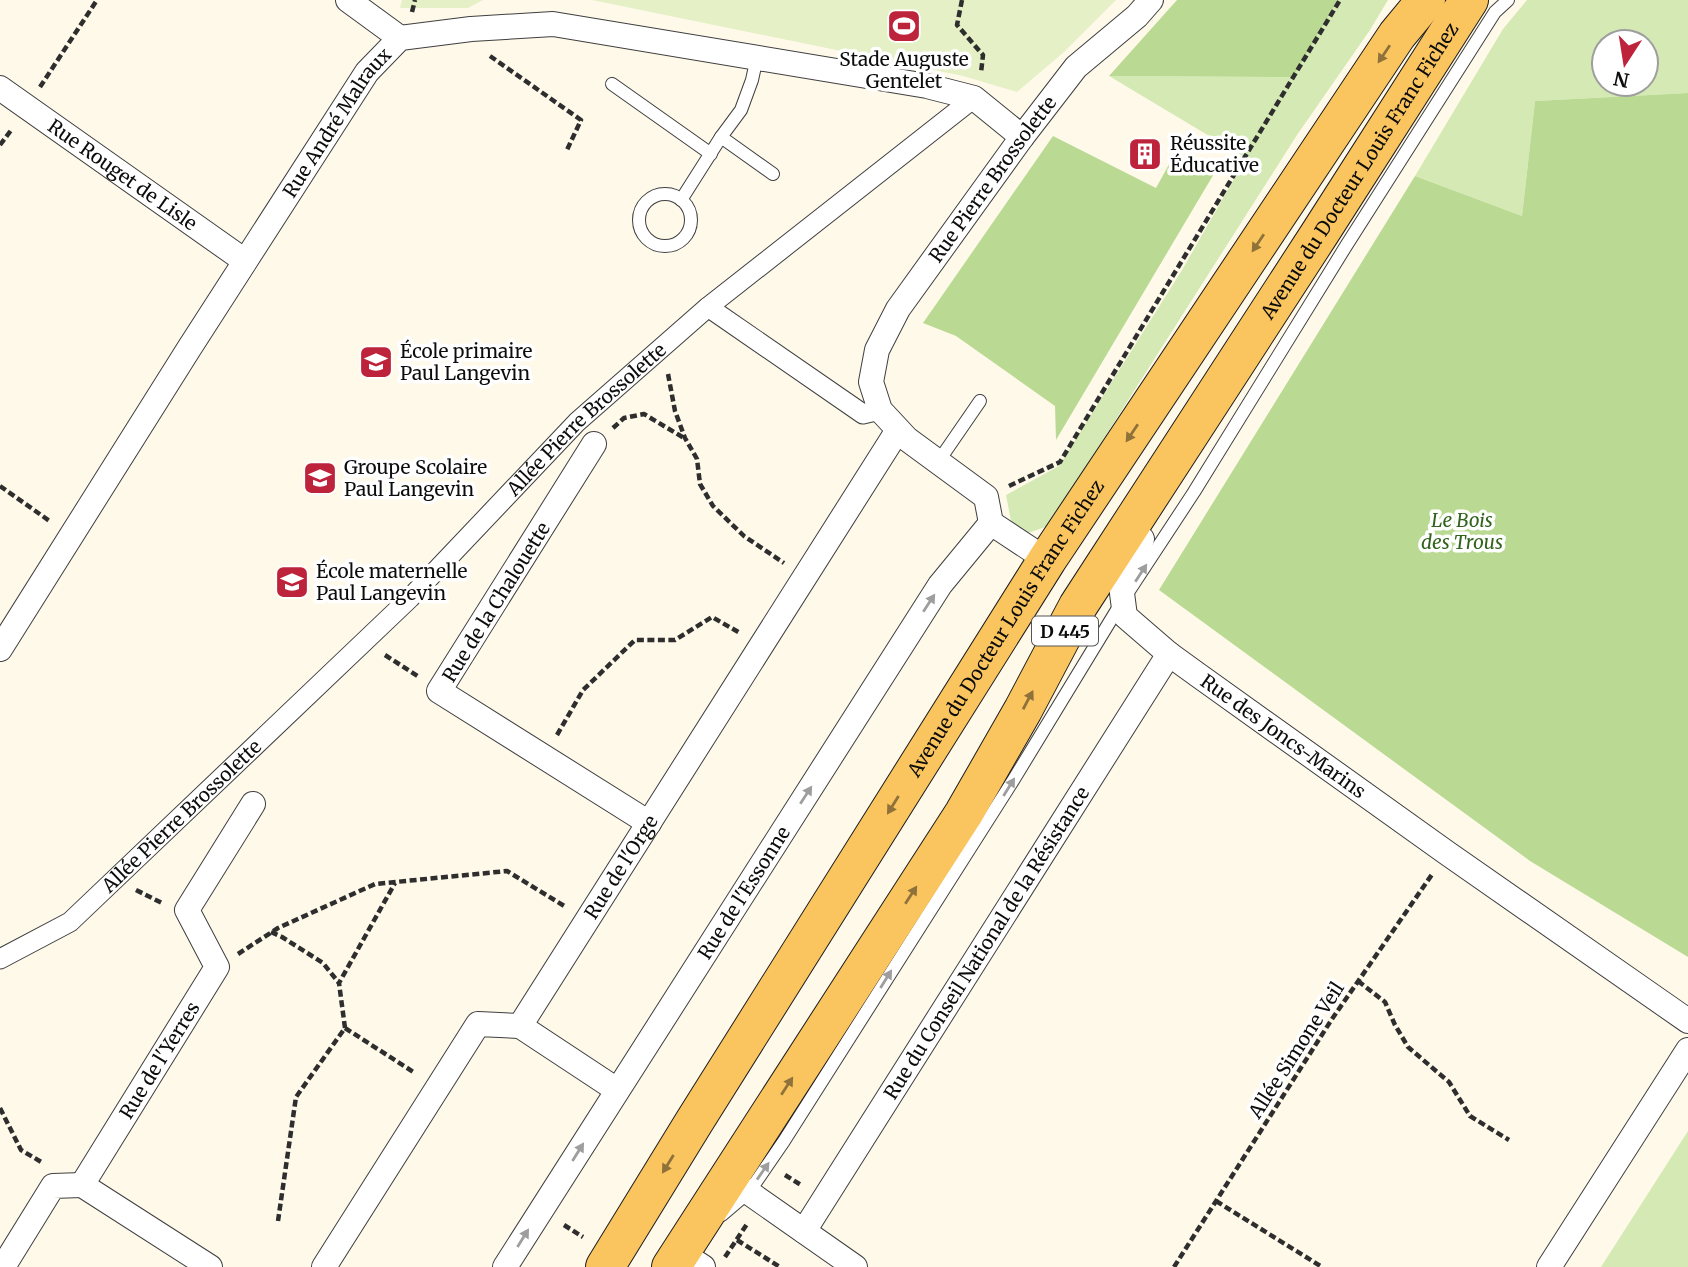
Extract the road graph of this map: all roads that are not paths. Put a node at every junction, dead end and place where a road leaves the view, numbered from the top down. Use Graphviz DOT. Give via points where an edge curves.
graph roads {
  1 [pos="348,0"];
  2 [pos="1151,0"];
  3 [pos="1426,0"];
  4 [pos="1469,0"];
  5 [pos="1508,0"];
  6 [pos="400,38"];
  7 [pos="757,57"];
  8 [pos="612,84"];
  9 [pos="0,88"];
  10 [pos="974,98"];
  11 [pos="721,137"];
  12 [pos="1022,137"];
  13 [pos="711,154"];
  14 [pos="773,174"];
  15 [pos="681,200"];
  16 [pos="245,261"];
  17 [pos="708,307"];
  18 [pos="1243,351"];
  19 [pos="980,401"];
  20 [pos="880,410"];
  21 [pos="898,430"];
  22 [pos="594,444"];
  23 [pos="938,462"];
  24 [pos="991,523"];
  25 [pos="1047,561"];
  26 [pos="1123,600"];
  27 [pos="0,649"];
  28 [pos="1168,654"];
  29 [pos="253,804"];
  30 [pos="649,823"];
  31 [pos="860,858"];
  32 [pos="0,959"];
  33 [pos="1688,1021"];
  34 [pos="520,1026"];
  35 [pos="1688,1050"];
  36 [pos="617,1090"];
  37 [pos="690,1179"];
  38 [pos="82,1185"];
  39 [pos="738,1185"];
  40 [pos="664,1216"];
  41 [pos="628,1229"];
  42 [pos="804,1231"];
  43 [pos="684,1262"];
  44 [pos="1,1266"];
  45 [pos="210,1267"];
  46 [pos="324,1267"];
  47 [pos="505,1267"];
  48 [pos="604,1267"];
  49 [pos="855,1267"];
  50 [pos="1549,1267"];
  1 -- 6 [label="street"];
  2 -- 12 [label="street, Rue Pierre Brossolette" via="1076,67"];
  3 -- 25 [label="main road, Avenue du Docteur Louis Franc Fichez / D 445, one-way" via="1396,35"];
  4 -- 18 [label="main road, Avenue du Docteur Louis Franc Fichez / D 445"];
  26 -- 5 [label="lane, one-way" via="1495,12"];
  6 -- 7 [label="street, Rue André Malraux" via="553,24"];
  6 -- 16 [label="street, Rue André Malraux" via="367,72"];
  7 -- 10 [label="street, Rue André Malraux"];
  7 -- 11 [label="lane" via="741,110"];
  8 -- 13 [label="lane"];
  9 -- 16 [label="street, Rue Rouget de Lisle"];
  10 -- 12 [label="street, Rue André Malraux"];
  10 -- 17 [label="street, Allée Pierre Brossolette"];
  11 -- 13 [label="lane"];
  11 -- 14 [label="lane"];
  12 -- 20 [label="street, Rue Pierre Brossolette" via="898,309 877,350 871,382"];
  13 -- 15 [label="lane"];
  15 -- 15 [label="lane" via="661,194 651,198 640,216 646,237 665,246 684,238 691,218"];
  16 -- 27 [label="street, Rue André Malraux"];
  17 -- 20 [label="street" via="863,414"];
  17 -- 32 [label="street, Allée Pierre Brossolette" via="577,422 410,598 70,922"];
  18 -- 26 [label="street" via="1121,578"];
  39 -- 18 [label="main road, Avenue du Docteur Louis Franc Fichez / D 445, one-way" via="964,813 1078,606"];
  19 -- 23 [label="lane"];
  20 -- 21 [label="street"];
  21 -- 23 [label="street"];
  21 -- 30 [label="street, Rue de l'Orge"];
  22 -- 30 [label="street, Rue de la Chalouette" via="439,691"];
  23 -- 24 [label="street" via="986,497"];
  24 -- 25 [label="street"];
  36 -- 24 [label="street, Rue de l'Essonne, one-way" via="940,585"];
  25 -- 31 [label="main road, Avenue du Docteur Louis Franc Fichez / D 445, one-way"];
  26 -- 28 [label="street, Rue des Joncs-Marins" via="1125,616"];
  39 -- 26 [label="lane, one-way" via="783,1141"];
  28 -- 33 [label="street, Rue des Joncs-Marins"];
  28 -- 42 [label="street, Rue du Conseil National de la Résistance"];
  29 -- 38 [label="street, Rue de l'Yerres" via="187,910 217,967"];
  30 -- 34 [label="street, Rue de l'Orge"];
  31 -- 37 [label="main road" via="809,982"];
  31 -- 41 [label="main road, Avenue du Docteur Louis Franc Fichez / D 445, one-way"];
  34 -- 36 [label="street"];
  34 -- 46 [label="street" via="478,1024"];
  35 -- 50 [label="street"];
  47 -- 36 [label="street, Rue de l'Essonne, one-way"];
  37 -- 39 [label="main road" via="714,1172"];
  37 -- 40 [label="main road"];
  38 -- 44 [label="street" via="53,1186"];
  38 -- 45 [label="street"];
  39 -- 42 [label="street"];
  39 -- 43 [label="main road, Avenue du Docteur Louis Franc Fichez / D 445"];
  40 -- 41 [label="main road"];
  40 -- 43 [label="main road" via="663,1231"];
  41 -- 48 [label="main road, Avenue du Docteur Louis Franc Fichez / D 445"];
  42 -- 49 [label="street"];
}
